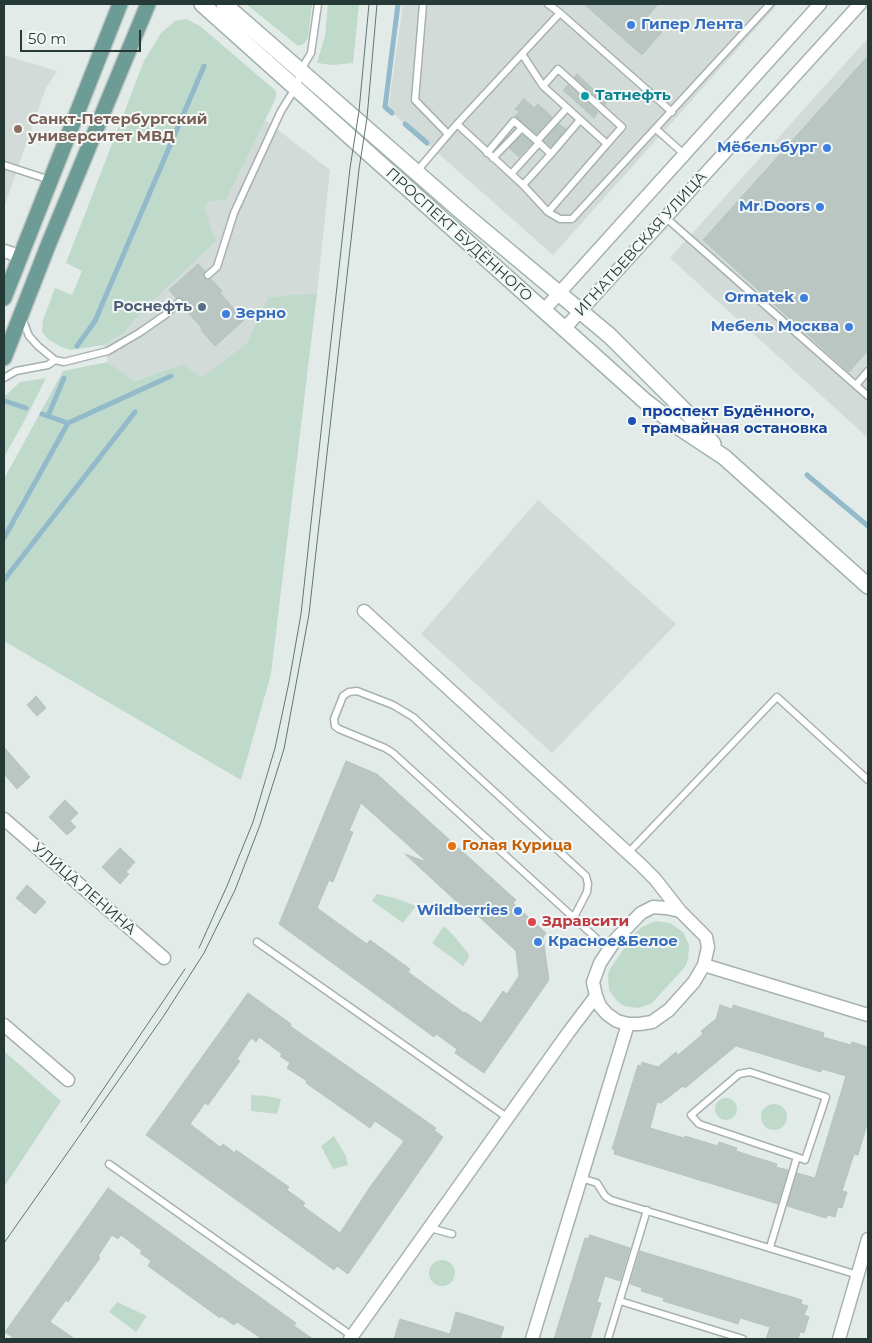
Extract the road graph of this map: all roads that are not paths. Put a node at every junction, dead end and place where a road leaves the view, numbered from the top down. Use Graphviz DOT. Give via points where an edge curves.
graph roads {
  1 [pos="120,4"];
  2 [pos="148,4"];
  3 [pos="202,4"];
  4 [pos="224,4"];
  5 [pos="318,4"];
  6 [pos="423,4"];
  7 [pos="548,4"];
  8 [pos="770,4"];
  9 [pos="820,4"];
  10 [pos="855,5"];
  11 [pos="560,13"];
  12 [pos="522,54"];
  13 [pos="302,71"];
  14 [pos="543,86"];
  15 [pos="296,88"];
  16 [pos="567,108"];
  17 [pos="672,112"];
  18 [pos="580,120"];
  19 [pos="457,124"];
  20 [pos="522,128"];
  21 [pos="656,129"];
  22 [pos="448,134"];
  23 [pos="538,142"];
  24 [pos="606,144"];
  25 [pos="487,152"];
  26 [pos="551,154"];
  27 [pos="684,154"];
  28 [pos="493,158"];
  29 [pos="4,165"];
  30 [pos="417,171"];
  31 [pos="511,174"];
  32 [pos="50,180"];
  33 [pos="523,185"];
  34 [pos="548,212"];
  35 [pos="665,217"];
  36 [pos="4,250"];
  37 [pos="20,256"];
  38 [pos="208,276"];
  39 [pos="559,292"];
  40 [pos="4,298"];
  41 [pos="179,302"];
  42 [pos="543,311"];
  43 [pos="581,311"];
  44 [pos="21,314"];
  45 [pos="564,329"];
  46 [pos="4,358"];
  47 [pos="55,360"];
  48 [pos="868,370"];
  49 [pos="4,378"];
  50 [pos="856,385"];
  51 [pos="868,396"];
  52 [pos="724,457"];
  53 [pos="868,586"];
  54 [pos="364,611"];
  55 [pos="868,780"];
  56 [pos="4,820"];
  57 [pos="628,853"];
  58 [pos="680,912"];
  59 [pos="574,917"];
  60 [pos="258,942"];
  61 [pos="608,949"];
  62 [pos="164,958"];
  63 [pos="704,964"];
  64 [pos="596,996"];
  65 [pos="868,1015"];
  66 [pos="628,1024"];
  67 [pos="4,1025"];
  68 [pos="68,1080"];
  69 [pos="509,1118"];
  70 [pos="797,1157"];
  71 [pos="110,1164"];
  72 [pos="580,1178"];
  73 [pos="646,1210"];
  74 [pos="430,1228"];
  75 [pos="452,1234"];
  76 [pos="868,1239"];
  77 [pos="770,1247"];
  78 [pos="858,1275"];
  79 [pos="620,1301"];
  80 [pos="351,1338"];
  81 [pos="532,1339"];
  82 [pos="608,1339"];
  83 [pos="743,1339"];
  84 [pos="839,1339"];
  1 -- 32 [label="main road"];
  2 -- 44 [label="main road"];
  3 -- 15 [label="main road, ПРОСПЕКТ БУДЁННОГО"];
  4 -- 13 [label="main road, ПРОСПЕКТ БУДЁННОГО"];
  5 -- 13 [label="lane" via="311,53"];
  6 -- 22 [label="lane" via="415,100"];
  7 -- 11 [label="lane"];
  8 -- 17 [label="lane"];
  9 -- 27 [label="street, ИГНАТЬЕВСКАЯ УЛИЦА"];
  10 -- 35 [label="street, ИГНАТЬЕВСКАЯ УЛИЦА"];
  11 -- 12 [label="lane"];
  11 -- 17 [label="lane"];
  12 -- 14 [label="lane"];
  12 -- 19 [label="lane"];
  13 -- 15 [label="lane"];
  13 -- 30 [label="main road, ПРОСПЕКТ БУДЁННОГО"];
  14 -- 16 [label="lane"];
  14 -- 24 [label="lane" via="558,69 602,108 622,127"];
  15 -- 38 [label="lane" via="281,111 234,213 217,267"];
  15 -- 42 [label="main road, ПРОСПЕКТ БУДЁННОГО"];
  16 -- 18 [label="lane"];
  16 -- 23 [label="lane"];
  17 -- 21 [label="lane"];
  18 -- 24 [label="lane"];
  18 -- 26 [label="lane"];
  19 -- 22 [label="lane"];
  19 -- 25 [label="lane"];
  20 -- 23 [label="lane"];
  20 -- 25 [label="lane" via="514,121"];
  20 -- 28 [label="lane"];
  21 -- 27 [label="lane"];
  21 -- 34 [label="lane" via="572,219 560,219"];
  22 -- 30 [label="lane"];
  23 -- 26 [label="lane"];
  23 -- 31 [label="lane"];
  24 -- 34 [label="lane"];
  25 -- 28 [label="lane"];
  26 -- 33 [label="lane"];
  27 -- 39 [label="street, ИГНАТЬЕВСКАЯ УЛИЦА"];
  28 -- 31 [label="lane"];
  29 -- 32 [label="lane"];
  30 -- 39 [label="main road, ПРОСПЕКТ БУДЁННОГО"];
  31 -- 33 [label="lane"];
  32 -- 37 [label="main road"];
  33 -- 34 [label="lane"];
  35 -- 43 [label="street, ИГНАТЬЕВСКАЯ УЛИЦА"];
  35 -- 50 [label="lane"];
  36 -- 37 [label="street"];
  37 -- 40 [label="main road"];
  39 -- 42 [label="street, ИГНАТЬЕВСКАЯ УЛИЦА"];
  39 -- 43 [label="main road, ПРОСПЕКТ БУДЁННОГО"];
  41 -- 47 [label="lane" via="139,333 108,351 64,362"];
  42 -- 45 [label="main road, ПРОСПЕКТ БУДЁННОГО"];
  43 -- 45 [label="street, ИГНАТЬЕВСКАЯ УЛИЦА"];
  43 -- 52 [label="main road, ПРОСПЕКТ БУДЁННОГО" via="690,416"];
  44 -- 46 [label="main road"];
  44 -- 47 [label="lane" via="29,336"];
  45 -- 52 [label="main road, ПРОСПЕКТ БУДЁННОГО" via="646,402"];
  47 -- 49 [label="lane" via="48,365 16,371"];
  48 -- 50 [label="lane"];
  50 -- 51 [label="lane"];
  52 -- 53 [label="main road, ПРОСПЕКТ БУДЁННОГО"];
  54 -- 57 [label="street"];
  55 -- 57 [label="lane" via="777,697"];
  56 -- 62 [label="street, УЛИЦА ЛЕНИНА"];
  57 -- 58 [label="street" via="655,879"];
  58 -- 61 [label="street" via="653,907 641,913"];
  58 -- 63 [label="street" via="706,937 708,947"];
  59 -- 59 [label="lane" via="392,753 335,726 334,719 343,696 357,691 414,717 586,876 587,892"];
  59 -- 61 [label="lane"];
  60 -- 69 [label="lane"];
  61 -- 64 [label="street" via="593,982"];
  63 -- 65 [label="street"];
  63 -- 66 [label="street" via="694,982 669,1010 652,1022"];
  64 -- 66 [label="street" via="607,1014"];
  64 -- 69 [label="street"];
  66 -- 72 [label="street"];
  67 -- 68 [label="street"];
  69 -- 74 [label="street"];
  70 -- 70 [label="lane" via="699,1124 691,1115 739,1074 750,1072 826,1097 805,1160"];
  70 -- 77 [label="lane"];
  71 -- 80 [label="lane"];
  72 -- 73 [label="lane" via="597,1183 611,1200"];
  72 -- 81 [label="street"];
  73 -- 77 [label="lane"];
  73 -- 79 [label="lane"];
  74 -- 75 [label="lane"];
  74 -- 80 [label="street"];
  76 -- 78 [label="street"];
  77 -- 78 [label="lane"];
  78 -- 84 [label="street"];
  79 -- 82 [label="lane"];
  79 -- 83 [label="lane"];
}
